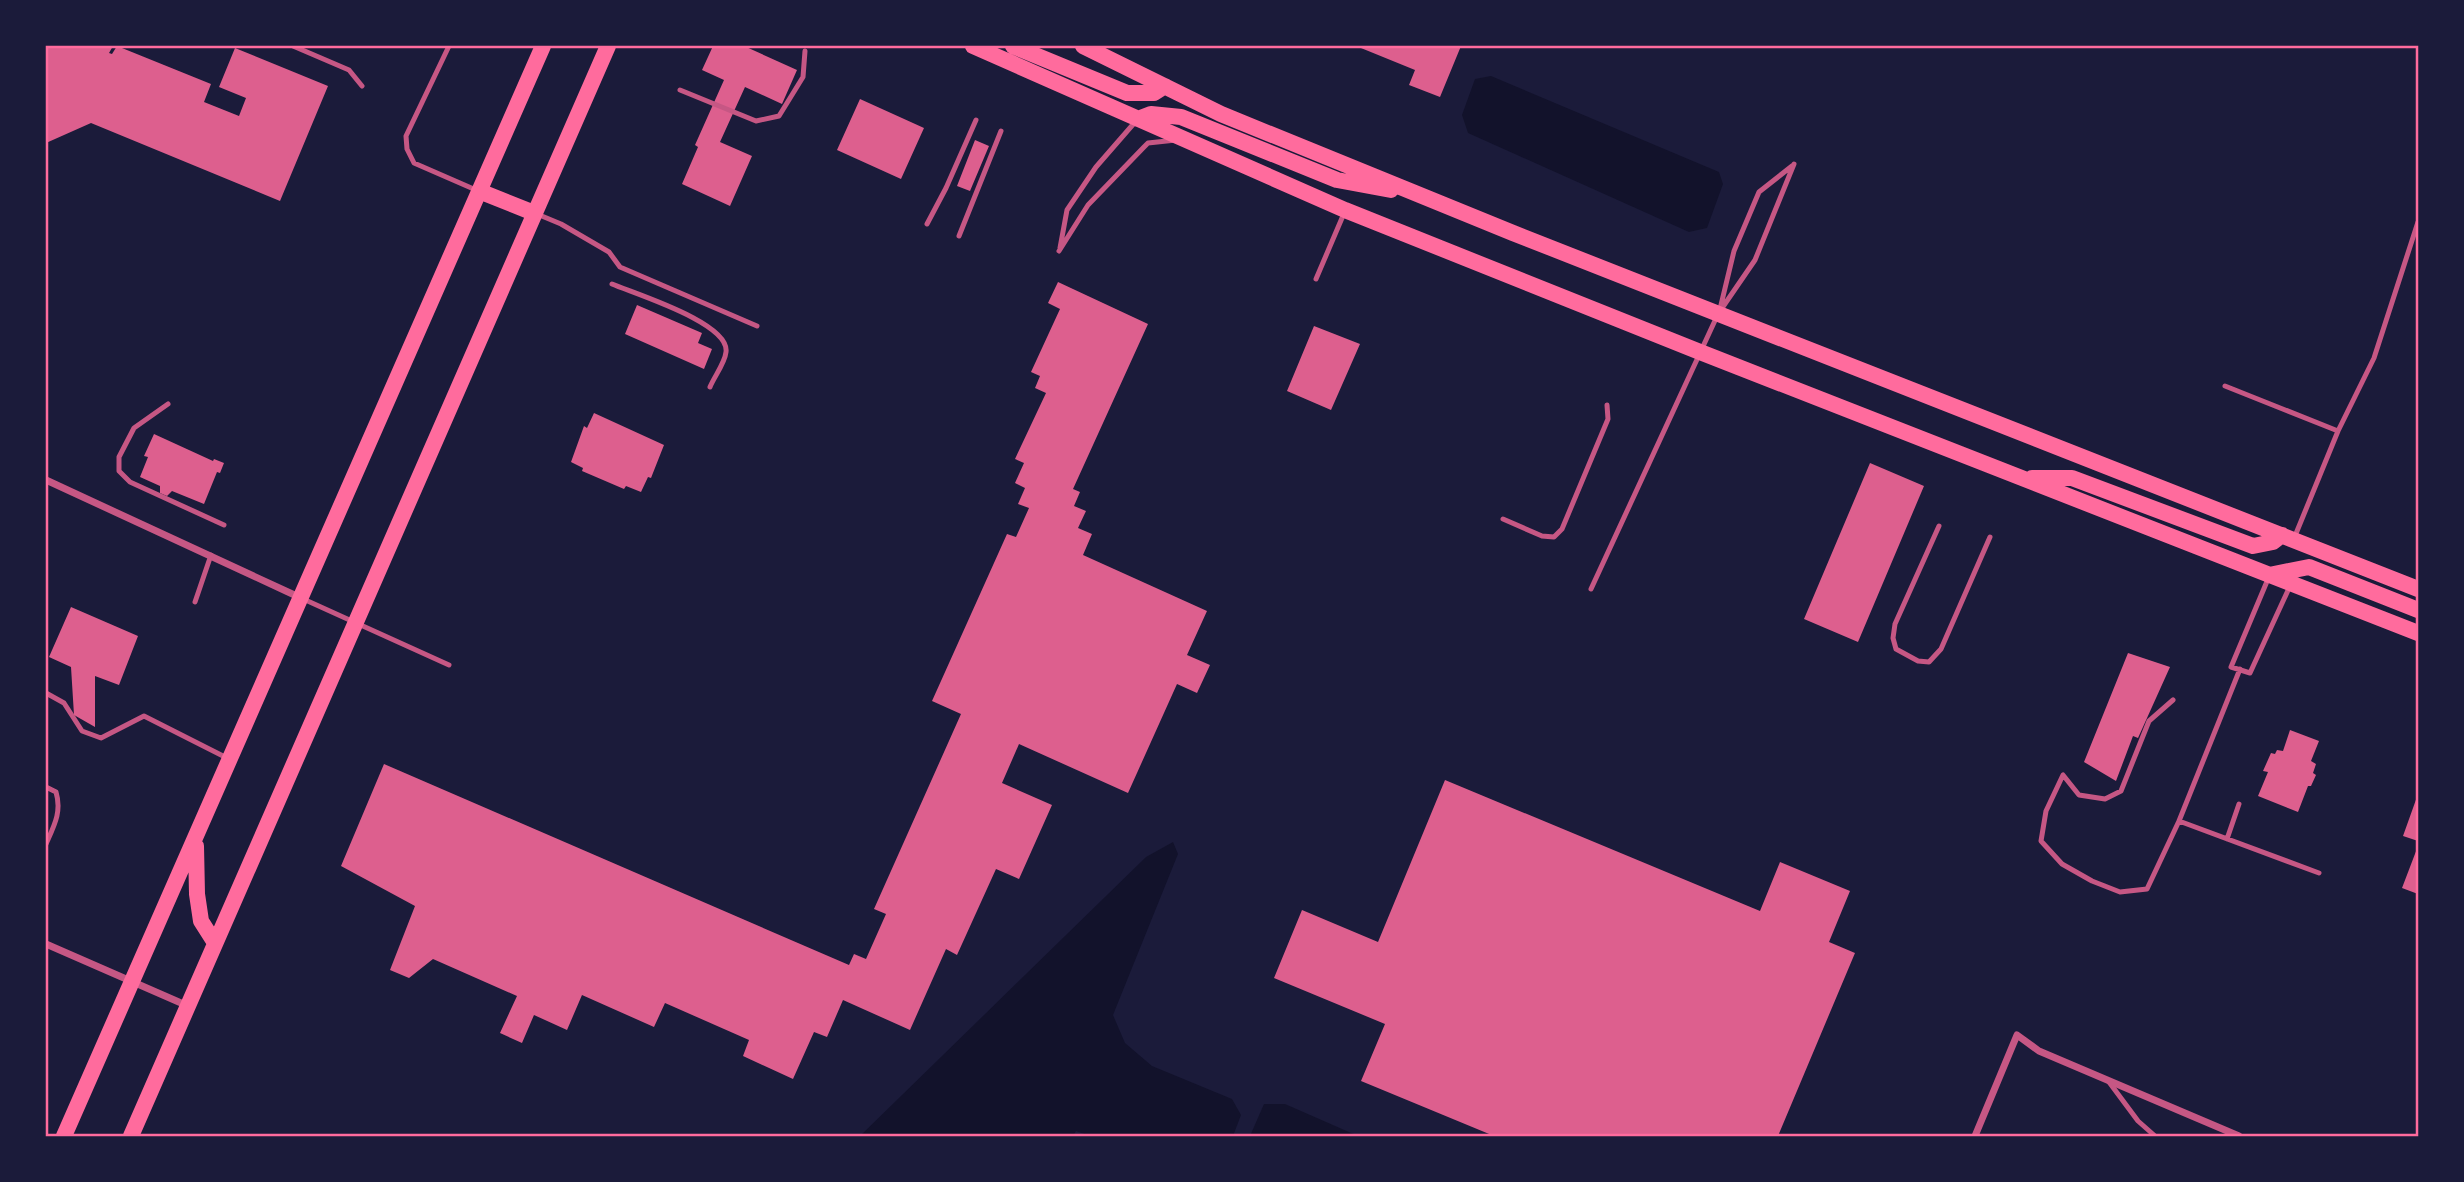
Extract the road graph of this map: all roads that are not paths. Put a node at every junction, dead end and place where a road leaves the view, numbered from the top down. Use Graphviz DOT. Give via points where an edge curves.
graph roads {
  1 [pos="293,46"];
  2 [pos="449,46"];
  3 [pos="543,46"];
  4 [pos="608,46"];
  5 [pos="973,46"];
  6 [pos="1013,46"];
  7 [pos="1083,46"];
  8 [pos="805,51"];
  9 [pos="362,86"];
  10 [pos="1165,86"];
  11 [pos="680,90"];
  12 [pos="1138,119"];
  13 [pos="976,120"];
  14 [pos="1001,131"];
  15 [pos="1183,139"];
  16 [pos="479,191"];
  17 [pos="1422,195"];
  18 [pos="1345,210"];
  19 [pos="534,213"];
  20 [pos="2418,222"];
  21 [pos="926,224"];
  22 [pos="959,236"];
  23 [pos="1316,279"];
  24 [pos="612,284"];
  25 [pos="1718,314"];
  26 [pos="757,326"];
  27 [pos="1700,352"];
  28 [pos="2225,386"];
  29 [pos="710,387"];
  30 [pos="169,404"];
  31 [pos="1607,405"];
  32 [pos="2338,431"];
  33 [pos="2023,478"];
  34 [pos="46,480"];
  35 [pos="1503,519"];
  36 [pos="224,525"];
  37 [pos="1939,526"];
  38 [pos="1990,537"];
  39 [pos="2288,537"];
  40 [pos="211,555"];
  41 [pos="2269,575"];
  42 [pos="2292,583"];
  43 [pos="1591,589"];
  44 [pos="2418,589"];
  45 [pos="301,598"];
  46 [pos="195,602"];
  47 [pos="2418,610"];
  48 [pos="356,622"];
  49 [pos="2418,633"];
  50 [pos="449,665"];
  51 [pos="2240,669"];
  52 [pos="46,693"];
  53 [pos="2173,699"];
  54 [pos="230,760"];
  55 [pos="46,787"];
  56 [pos="2239,804"];
  57 [pos="2179,821"];
  58 [pos="2227,839"];
  59 [pos="195,840"];
  60 [pos="46,844"];
  61 [pos="2319,873"];
  62 [pos="215,943"];
  63 [pos="46,944"];
  64 [pos="132,981"];
  65 [pos="188,1006"];
  66 [pos="2107,1080"];
  67 [pos="64,1136"];
  68 [pos="131,1136"];
  69 [pos="1975,1136"];
  70 [pos="2155,1136"];
  71 [pos="2239,1136"];
  1 -- 9 [label="lane" via="349,70"];
  2 -- 16 [label="lane" via="406,136 407,149 414,163"];
  3 -- 16 [label="main road"];
  4 -- 19 [label="main road"];
  5 -- 12 [label="main road"];
  6 -- 10 [label="main road" via="1127,93 1154,93"];
  7 -- 10 [label="main road"];
  8 -- 11 [label="lane" via="803,77 779,116 756,121"];
  10 -- 17 [label="main road" via="1221,114"];
  12 -- 15 [label="main road"];
  12 -- 15 [label="lane" via="1096,167 1067,210 1059,251 1088,205 1148,143"];
  12 -- 17 [label="main road" via="1151,114 1181,117 1337,180"];
  13 -- 21 [label="lane"];
  14 -- 22 [label="lane"];
  15 -- 18 [label="main road"];
  16 -- 19 [label="main road"];
  16 -- 45 [label="main road"];
  17 -- 25 [label="main road"];
  18 -- 23 [label="lane"];
  18 -- 27 [label="main road"];
  19 -- 26 [label="lane" via="609,252 620,267"];
  19 -- 48 [label="main road"];
  20 -- 32 [label="lane" via="2374,358"];
  24 -- 29 [label="lane" via="708,325 723,340 726,351"];
  25 -- 25 [label="lane" via="1755,260 1794,164 1759,192 1734,251"];
  25 -- 27 [label="lane"];
  25 -- 39 [label="main road"];
  27 -- 33 [label="main road"];
  27 -- 43 [label="lane"];
  28 -- 32 [label="lane"];
  30 -- 36 [label="lane" via="134,428 119,457 119,471 130,482"];
  31 -- 35 [label="lane" via="1608,419 1562,528 1554,537"];
  32 -- 39 [label="lane"];
  33 -- 39 [label="main road" via="2072,478 2253,546"];
  33 -- 41 [label="main road"];
  34 -- 40 [label="street"];
  37 -- 38 [label="lane" via="1895,624 1896,649 1918,661 1929,662 1941,649"];
  39 -- 44 [label="main road"];
  40 -- 45 [label="street"];
  40 -- 46 [label="lane"];
  41 -- 42 [label="main road"];
  41 -- 47 [label="main road" via="2309,567"];
  41 -- 51 [label="lane" via="2231,667"];
  42 -- 49 [label="main road"];
  42 -- 51 [label="lane" via="2250,673"];
  45 -- 48 [label="lane"];
  45 -- 54 [label="main road"];
  48 -- 50 [label="lane"];
  48 -- 62 [label="main road"];
  51 -- 57 [label="lane"];
  52 -- 54 [label="lane" via="64,703 82,731 101,738 144,716"];
  53 -- 57 [label="lane" via="2149,721 2122,790 2105,799 2079,794 2063,775 2046,811 2041,841 2062,864 2120,892 2147,888"];
  54 -- 59 [label="main road"];
  55 -- 60 [label="lane" via="56,792 59,801"];
  56 -- 58 [label="lane"];
  57 -- 58 [label="lane"];
  58 -- 61 [label="lane"];
  59 -- 62 [label="main road" via="201,921"];
  59 -- 64 [label="main road"];
  62 -- 65 [label="main road"];
  63 -- 64 [label="street"];
  64 -- 65 [label="street"];
  64 -- 67 [label="main road"];
  65 -- 68 [label="main road"];
  66 -- 69 [label="street" via="2039,1051 2017,1035"];
  66 -- 70 [label="lane"];
  66 -- 71 [label="street"];
}
